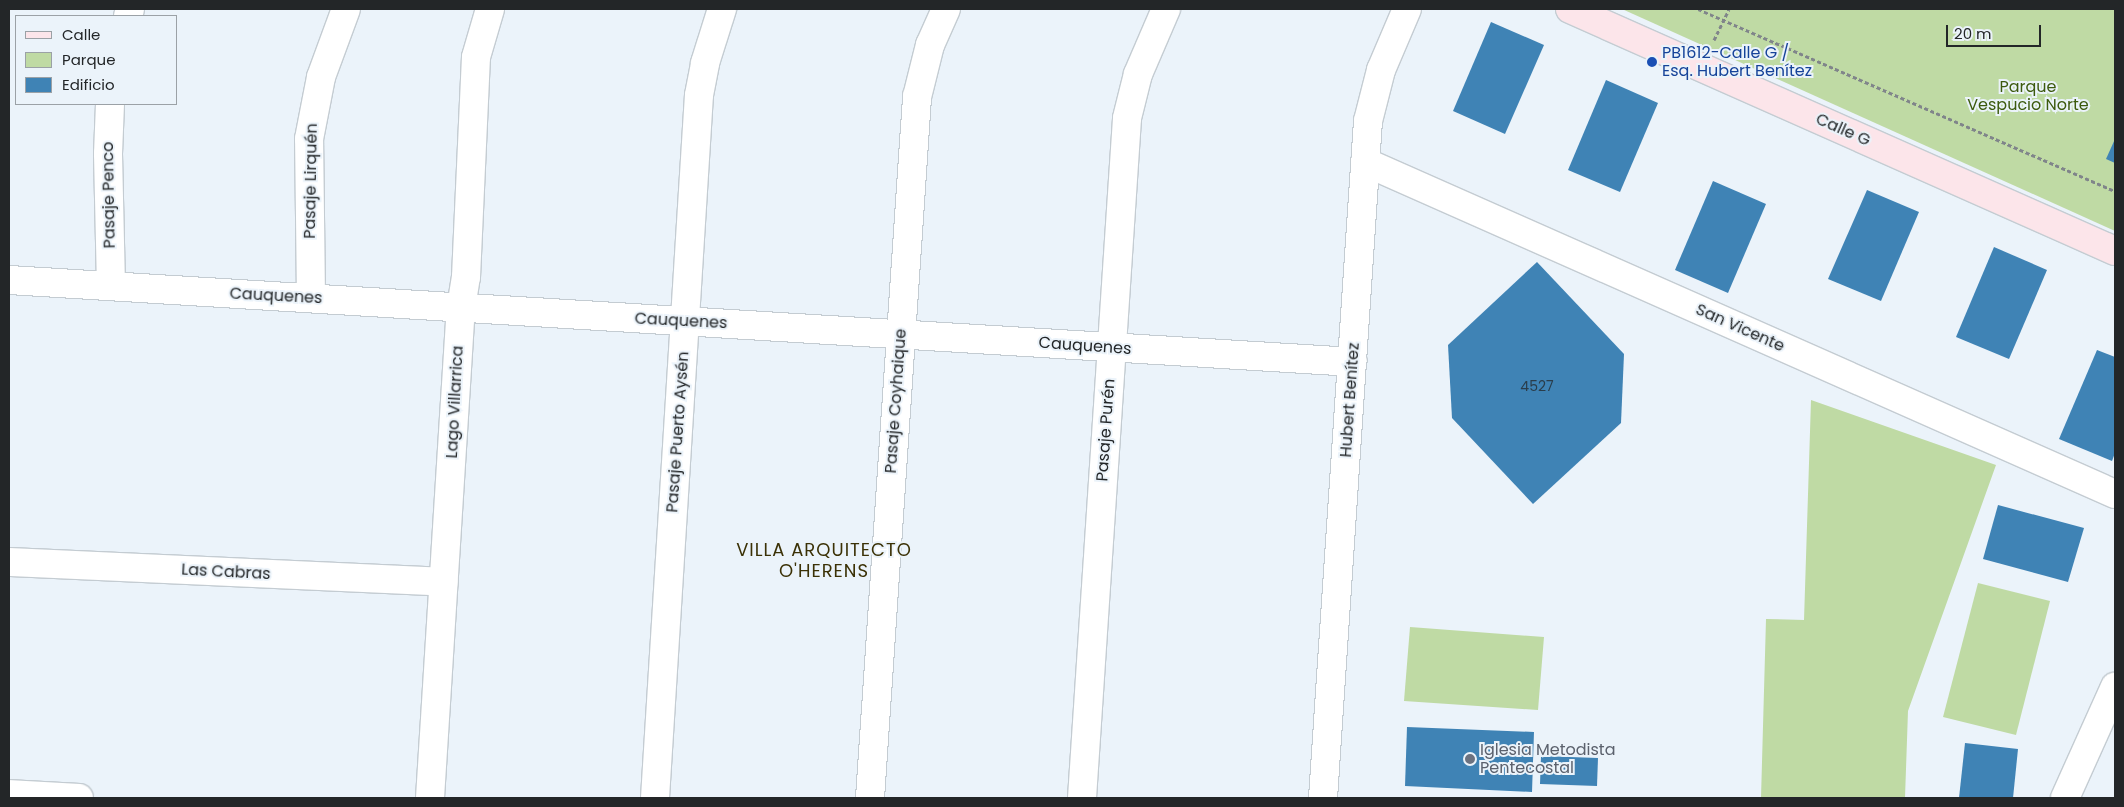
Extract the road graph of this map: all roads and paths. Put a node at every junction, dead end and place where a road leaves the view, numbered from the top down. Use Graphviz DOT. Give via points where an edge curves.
graph roads {
  1 [pos="346,9"];
  2 [pos="488,9"];
  3 [pos="722,9"];
  4 [pos="946,9"];
  5 [pos="1166,9"];
  6 [pos="1408,9"];
  7 [pos="1570,9"];
  8 [pos="1698,9"];
  9 [pos="110,105"];
  10 [pos="1365,162"];
  11 [pos="2115,191"];
  12 [pos="2115,251"];
  13 [pos="9,280"];
  14 [pos="111,286"];
  15 [pos="311,298"];
  16 [pos="461,308"];
  17 [pos="685,321"];
  18 [pos="900,334"];
  19 [pos="1111,348"];
  20 [pos="1352,362"];
  21 [pos="2115,494"];
  22 [pos="9,562"];
  23 [pos="444,582"];
  24 [pos="2115,687"];
  25 [pos="9,794"];
  26 [pos="79,798"];
  27 [pos="430,798"];
  28 [pos="655,798"];
  29 [pos="870,798"];
  30 [pos="1082,798"];
  31 [pos="1323,798"];
  32 [pos="2065,798"];
  1 -- 15 [label="street, Pasaje Lirquén" via="321,77 309,139"];
  2 -- 16 [label="street, Lago Villarrica" via="476,57 466,277"];
  3 -- 17 [label="street, Pasaje Puerto Aysén" via="699,95"];
  4 -- 18 [label="street, Pasaje Coyhaique" via="930,45 916,97"];
  5 -- 19 [label="street, Pasaje Purén" via="1138,74 1126,118"];
  6 -- 10 [label="street, Hubert Benítez" via="1374,90"];
  7 -- 12 [label="street, Calle G"];
  8 -- 11 [label="path"];
  9 -- 14 [label="street, Pasaje Penco"];
  10 -- 20 [label="street, Hubert Benítez"];
  10 -- 21 [label="street, San Vicente"];
  13 -- 14 [label="street, Cauquenes"];
  14 -- 15 [label="street, Cauquenes"];
  15 -- 16 [label="street, Cauquenes"];
  16 -- 17 [label="street, Cauquenes"];
  16 -- 23 [label="street, Lago Villarrica"];
  17 -- 18 [label="street, Cauquenes"];
  17 -- 28 [label="street, Pasaje Puerto Aysén"];
  18 -- 19 [label="street, Cauquenes"];
  18 -- 29 [label="street, Pasaje Coyhaique"];
  19 -- 20 [label="street, Cauquenes"];
  19 -- 30 [label="street, Pasaje Purén"];
  20 -- 31 [label="street, Hubert Benítez"];
  22 -- 23 [label="street, Las Cabras"];
  23 -- 27 [label="street, Lago Villarrica"];
  24 -- 32 [label="street"];
  25 -- 26 [label="street"];
}
